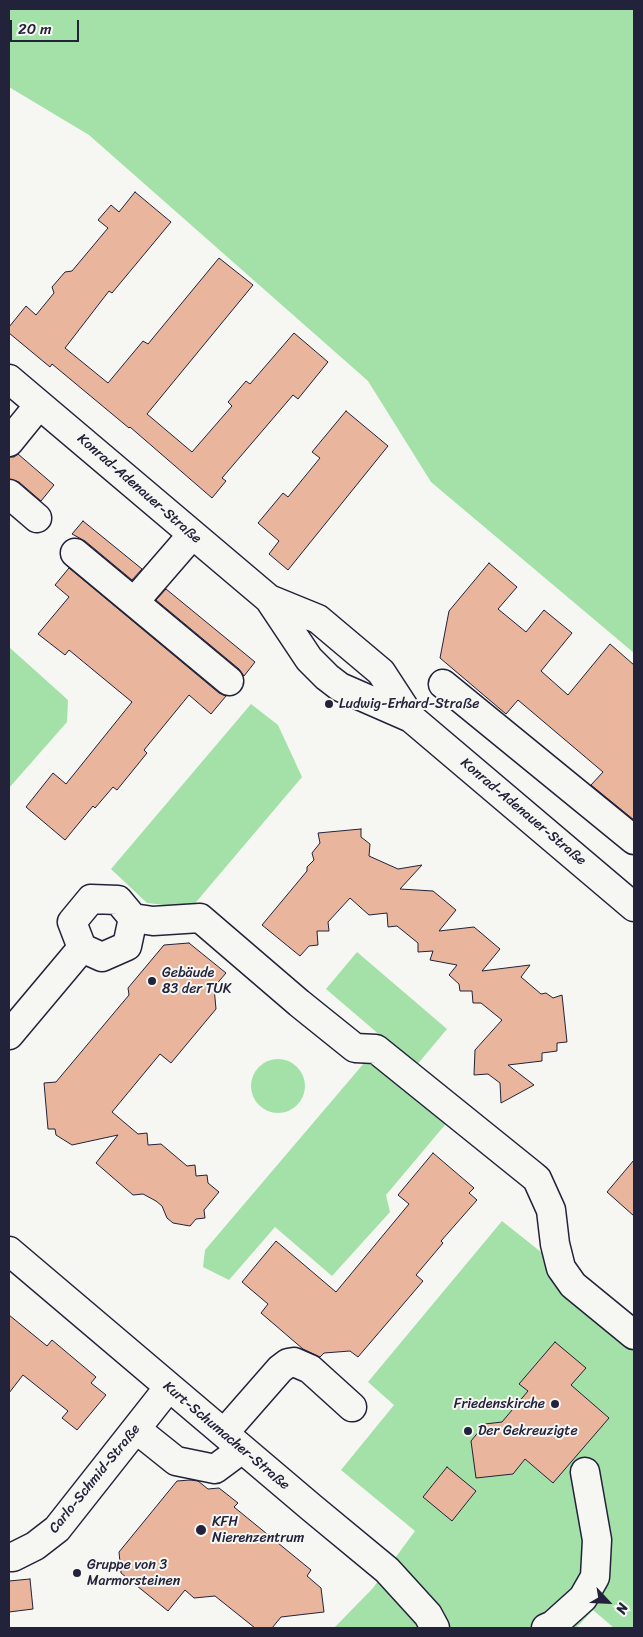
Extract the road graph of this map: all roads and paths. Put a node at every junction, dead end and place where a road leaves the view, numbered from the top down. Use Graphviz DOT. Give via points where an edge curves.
graph roads {
  1 [pos="9,378"];
  2 [pos="40,404"];
  3 [pos="9,442"];
  4 [pos="9,494"];
  5 [pos="37,518"];
  6 [pos="192,535"];
  7 [pos="75,553"];
  8 [pos="269,599"];
  9 [pos="134,602"];
  10 [pos="229,681"];
  11 [pos="443,684"];
  12 [pos="411,718"];
  13 [pos="634,840"];
  14 [pos="634,907"];
  15 [pos="133,918"];
  16 [pos="82,948"];
  17 [pos="9,1034"];
  18 [pos="9,1251"];
  19 [pos="634,1335"];
  20 [pos="169,1387"];
  21 [pos="352,1407"];
  22 [pos="136,1429"];
  23 [pos="233,1441"];
  24 [pos="585,1472"];
  25 [pos="9,1557"];
  26 [pos="435,1628"];
  27 [pos="546,1628"];
  1 -- 2 [label="street, Konrad-Adenauer-Straße"];
  2 -- 3 [label="street"];
  2 -- 6 [label="street, Konrad-Adenauer-Straße"];
  4 -- 5 [label="street"];
  6 -- 8 [label="street, Konrad-Adenauer-Straße"];
  6 -- 9 [label="street"];
  7 -- 9 [label="street"];
  8 -- 12 [label="street, Konrad-Adenauer-Straße" via="318,619 381,672"];
  8 -- 12 [label="street, Konrad-Adenauer-Straße" via="308,659 327,677 340,687"];
  9 -- 10 [label="street"];
  11 -- 13 [label="street"];
  12 -- 14 [label="street, Konrad-Adenauer-Straße"];
  15 -- 16 [label="street" via="128,946 102,957"];
  15 -- 16 [label="street" via="118,900 90,899 72,922"];
  15 -- 19 [label="street" via="153,921 200,918 355,1048 376,1049 532,1174 551,1210 560,1268 573,1285"];
  16 -- 17 [label="street"];
  18 -- 20 [label="street, Kurt-Schumacher-Straße"];
  20 -- 22 [label="street, Carlo-Schmid-Straße"];
  20 -- 23 [label="street, Kurt-Schumacher-Straße"];
  21 -- 23 [label="street" via="310,1369 294,1362 288,1363 280,1369"];
  22 -- 23 [label="street" via="176,1461 215,1469"];
  22 -- 25 [label="street, Carlo-Schmid-Straße" via="57,1529 35,1546"];
  23 -- 26 [label="street, Kurt-Schumacher-Straße" via="387,1570 428,1615"];
  24 -- 27 [label="street" via="597,1540 595,1576 582,1598"];
}
